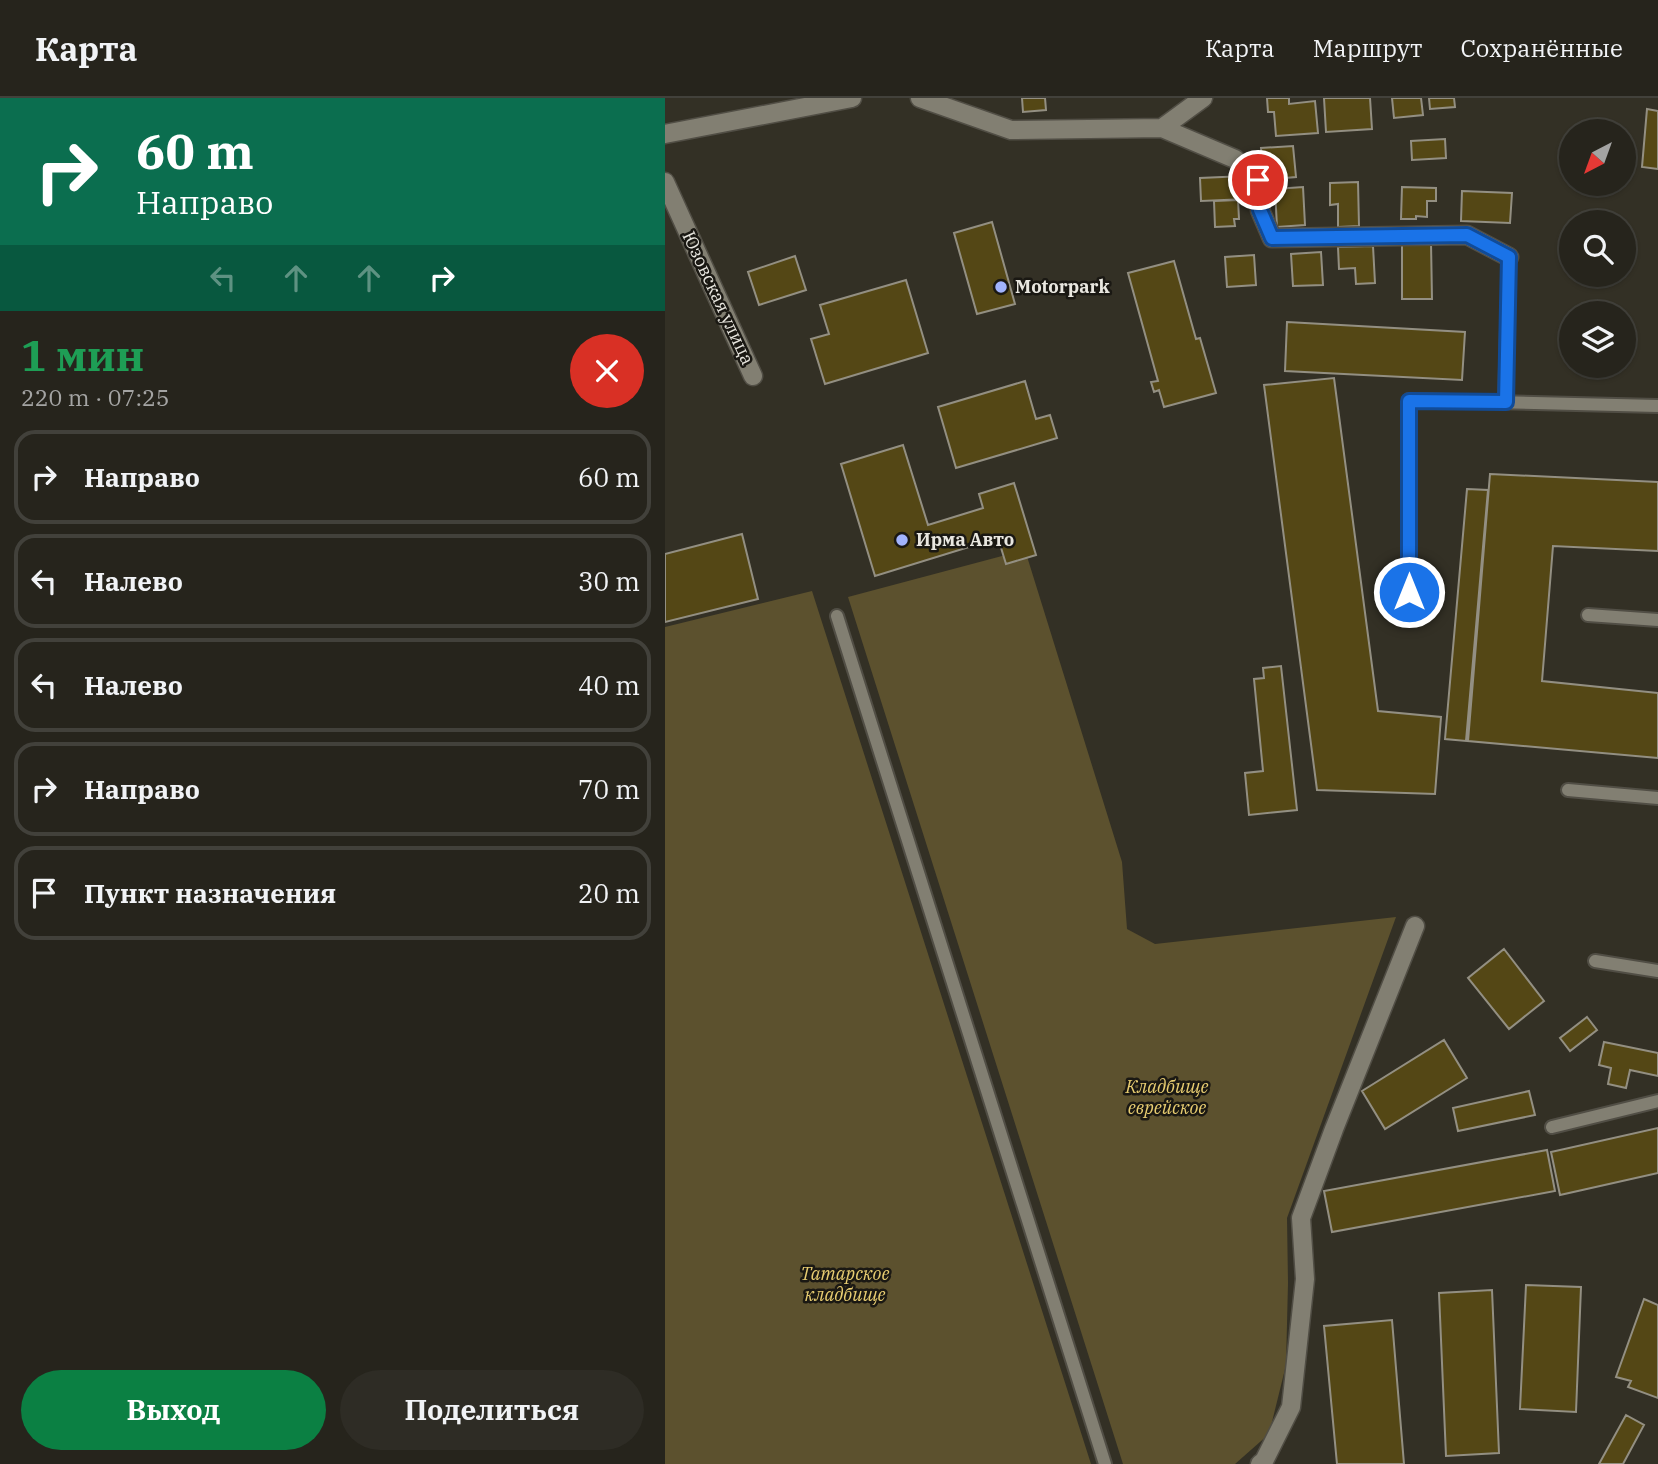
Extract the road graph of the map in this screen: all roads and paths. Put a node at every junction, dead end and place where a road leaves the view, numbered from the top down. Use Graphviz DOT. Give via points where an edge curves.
graph roads {
  1 [pos="852,98"];
  2 [pos="920,98"];
  3 [pos="1203,98"];
  4 [pos="1162,128"];
  5 [pos="665,134"];
  6 [pos="665,182"];
  7 [pos="1509,257"];
  8 [pos="753,376"];
  9 [pos="1506,402"];
  10 [pos="1658,406"];
  11 [pos="1409,592"];
  12 [pos="1588,615"];
  13 [pos="837,616"];
  14 [pos="1658,620"];
  15 [pos="1568,790"];
  16 [pos="1658,798"];
  17 [pos="1415,926"];
  18 [pos="1595,961"];
  19 [pos="1658,971"];
  20 [pos="1658,1101"];
  21 [pos="1552,1126"];
  22 [pos="1105,1464"];
  23 [pos="1260,1464"];
  1 -- 5 [label="street"];
  2 -- 4 [label="street" via="1011,130"];
  3 -- 4 [label="street"];
  4 -- 7 [label="street" via="1235,159 1258,180 1260,210 1272,238 1467,235"];
  6 -- 8 [label="street, Юзовская улица"];
  7 -- 9 [label="lane"];
  9 -- 10 [label="lane"];
  9 -- 11 [label="lane" via="1409,401"];
  12 -- 14 [label="lane"];
  13 -- 22 [label="lane"];
  15 -- 16 [label="lane"];
  17 -- 23 [label="street" via="1301,1218 1305,1279 1291,1407"];
  18 -- 19 [label="lane"];
  20 -- 21 [label="lane"];
}
